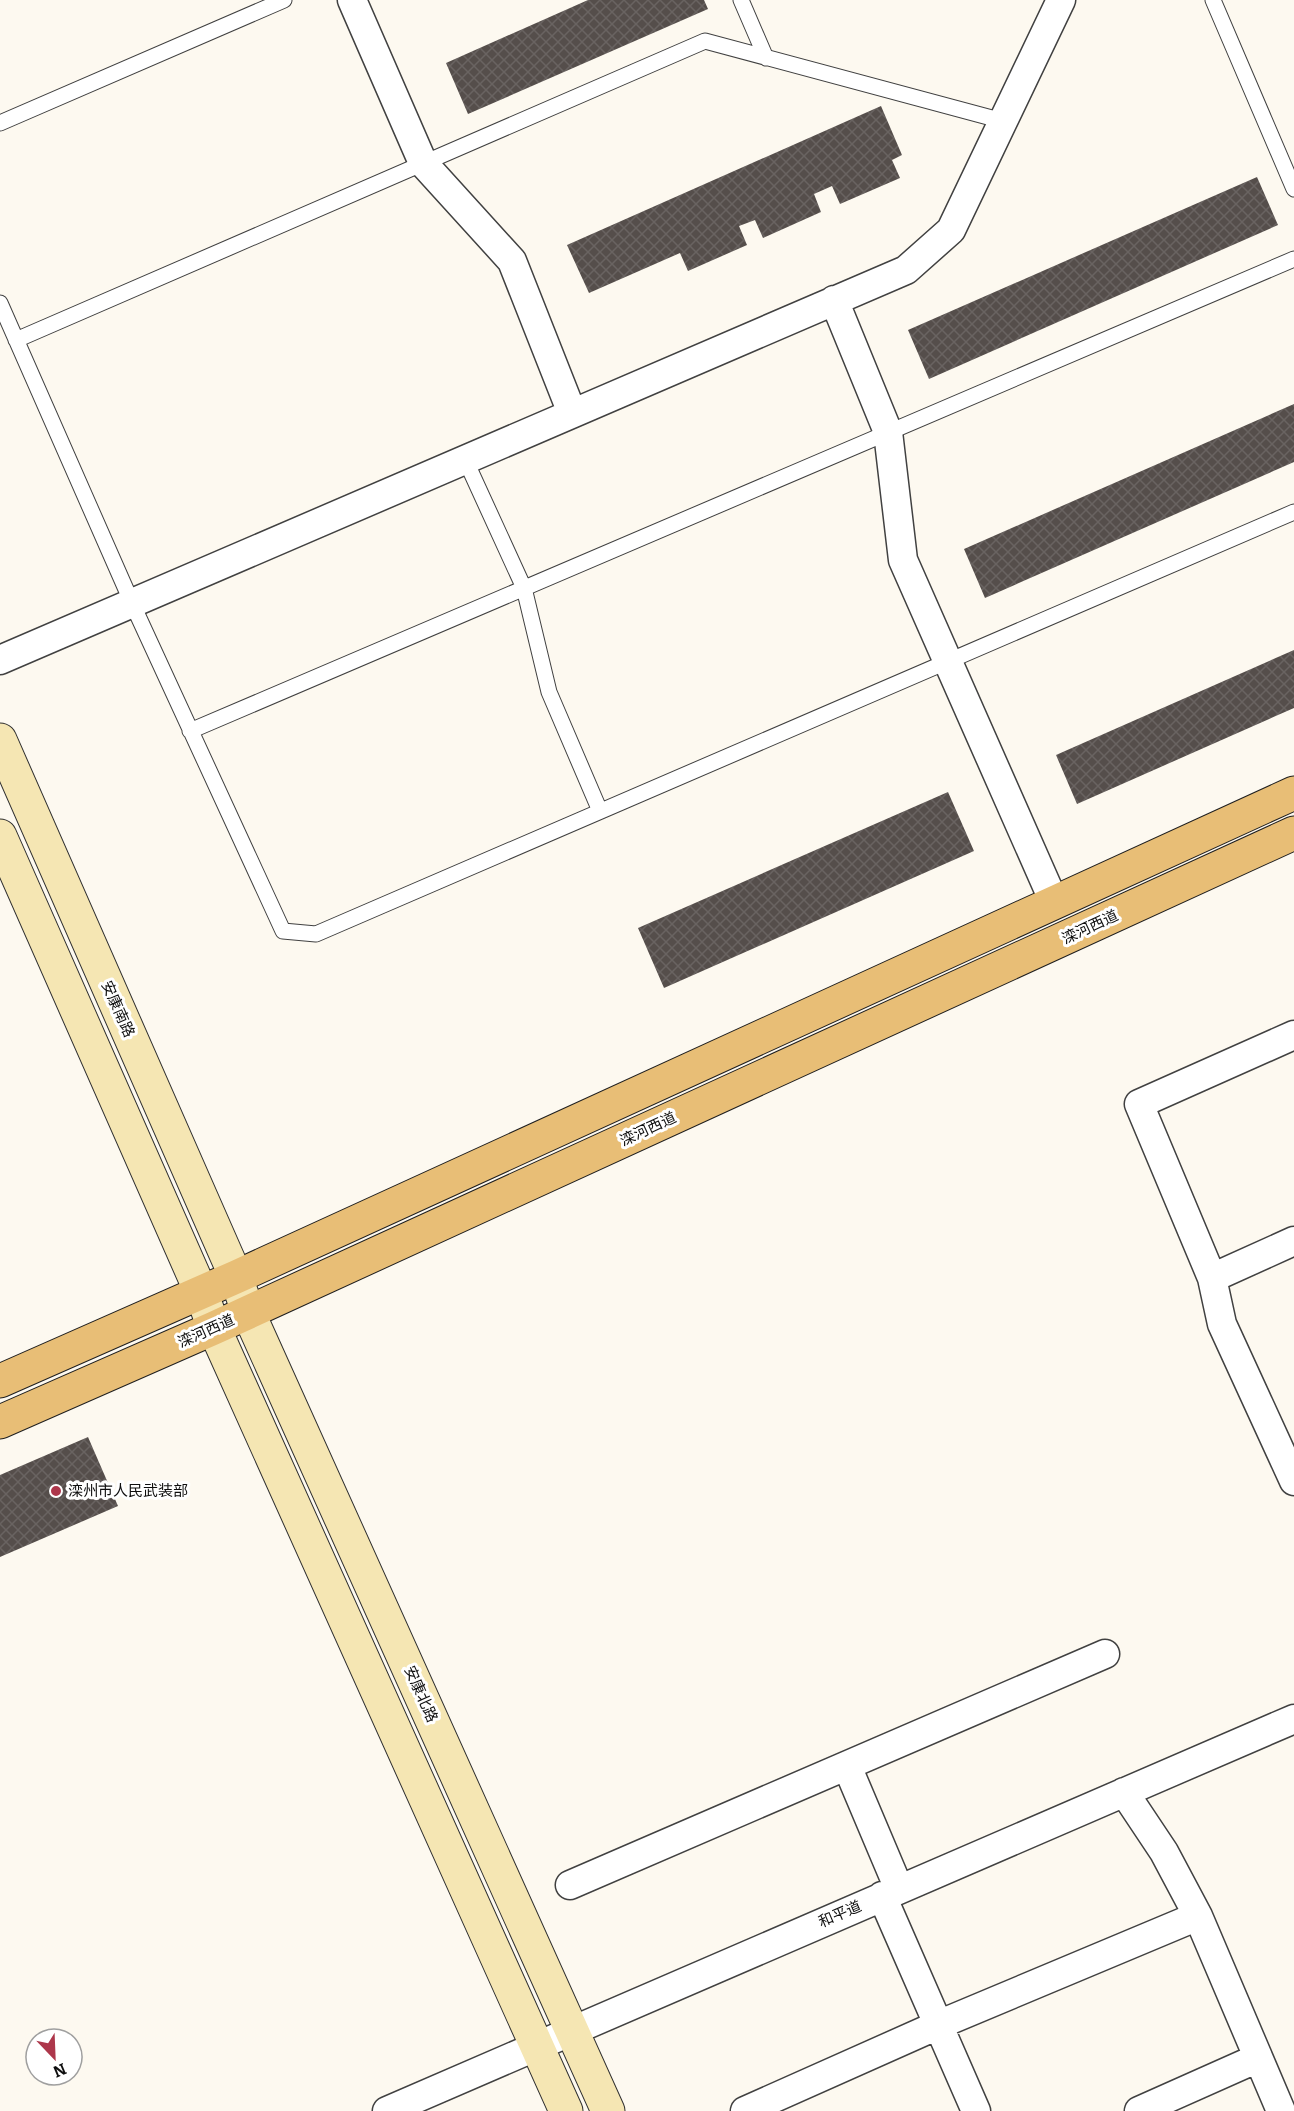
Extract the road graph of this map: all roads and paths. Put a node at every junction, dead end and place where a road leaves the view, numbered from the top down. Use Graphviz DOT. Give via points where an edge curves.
graph roads {
  1 [pos="284,0"];
  2 [pos="352,0"];
  3 [pos="741,0"];
  4 [pos="1061,0"];
  5 [pos="1213,0"];
  6 [pos="766,58"];
  7 [pos="1003,122"];
  8 [pos="0,123"];
  9 [pos="423,163"];
  10 [pos="1294,189"];
  11 [pos="1294,259"];
  12 [pos="834,300"];
  13 [pos="0,303"];
  14 [pos="16,340"];
  15 [pos="572,413"];
  16 [pos="888,432"];
  17 [pos="465,459"];
  18 [pos="1294,512"];
  19 [pos="524,588"];
  20 [pos="132,603"];
  21 [pos="0,660"];
  22 [pos="947,661"];
  23 [pos="190,731"];
  24 [pos="0,740"];
  25 [pos="1294,794"];
  26 [pos="600,811"];
  27 [pos="1294,833"];
  28 [pos="0,836"];
  29 [pos="1054,902"];
  30 [pos="1294,1035"];
  31 [pos="1294,1241"];
  32 [pos="236,1277"];
  33 [pos="1212,1278"];
  34 [pos="201,1292"];
  35 [pos="248,1312"];
  36 [pos="214,1328"];
  37 [pos="0,1381"];
  38 [pos="0,1422"];
  39 [pos="1291,1466"];
  40 [pos="1106,1654"];
  41 [pos="1294,1719"];
  42 [pos="847,1766"];
  43 [pos="1124,1792"];
  44 [pos="570,1886"];
  45 [pos="891,1893"];
  46 [pos="1198,1916"];
  47 [pos="938,2025"];
  48 [pos="572,2030"];
  49 [pos="537,2045"];
  50 [pos="1258,2058"];
  51 [pos="387,2111"];
  52 [pos="566,2111"];
  53 [pos="608,2111"];
  54 [pos="745,2111"];
  55 [pos="976,2111"];
  56 [pos="1138,2111"];
  57 [pos="1281,2111"];
  1 -- 8 [label="lane"];
  2 -- 9 [label="street"];
  3 -- 6 [label="lane"];
  4 -- 7 [label="street"];
  5 -- 10 [label="lane"];
  6 -- 7 [label="lane"];
  6 -- 9 [label="lane" via="705,41"];
  7 -- 12 [label="street" via="951,230 906,270"];
  9 -- 14 [label="lane"];
  9 -- 15 [label="street" via="512,261"];
  11 -- 16 [label="lane"];
  12 -- 15 [label="street"];
  12 -- 16 [label="street"];
  13 -- 14 [label="lane"];
  14 -- 20 [label="lane"];
  15 -- 17 [label="street"];
  16 -- 19 [label="lane"];
  16 -- 22 [label="street" via="903,560"];
  17 -- 19 [label="lane"];
  17 -- 20 [label="street"];
  18 -- 22 [label="lane"];
  19 -- 23 [label="lane"];
  19 -- 26 [label="lane" via="549,692"];
  20 -- 21 [label="street"];
  20 -- 23 [label="lane"];
  22 -- 26 [label="lane"];
  22 -- 29 [label="street"];
  23 -- 26 [label="lane" via="283,931 316,933"];
  24 -- 32 [label="main road, 安康南路"];
  25 -- 29 [label="main road"];
  27 -- 35 [label="main road, 滦河西道"];
  28 -- 34 [label="main road"];
  29 -- 32 [label="main road"];
  30 -- 33 [label="street" via="1139,1104"];
  31 -- 33 [label="street"];
  32 -- 34 [label="main road"];
  32 -- 35 [label="main road, 安康北路"];
  33 -- 39 [label="street" via="1222,1324"];
  34 -- 36 [label="main road"];
  34 -- 37 [label="main road"];
  35 -- 36 [label="main road, 滦河西道"];
  35 -- 48 [label="main road, 安康北路"];
  36 -- 38 [label="main road, 滦河西道"];
  36 -- 49 [label="main road"];
  40 -- 42 [label="street"];
  41 -- 43 [label="street, 和平道"];
  42 -- 44 [label="street"];
  42 -- 45 [label="street"];
  43 -- 45 [label="street, 和平道"];
  43 -- 46 [label="street" via="1164,1852"];
  45 -- 47 [label="street"];
  45 -- 48 [label="street, 和平道"];
  46 -- 47 [label="street"];
  46 -- 50 [label="street"];
  47 -- 54 [label="street"];
  47 -- 55 [label="street"];
  48 -- 49 [label="street, 和平道"];
  48 -- 53 [label="main road, 安康北路"];
  49 -- 51 [label="street, 和平道"];
  49 -- 52 [label="main road"];
  50 -- 56 [label="street"];
  50 -- 57 [label="street"];
}
